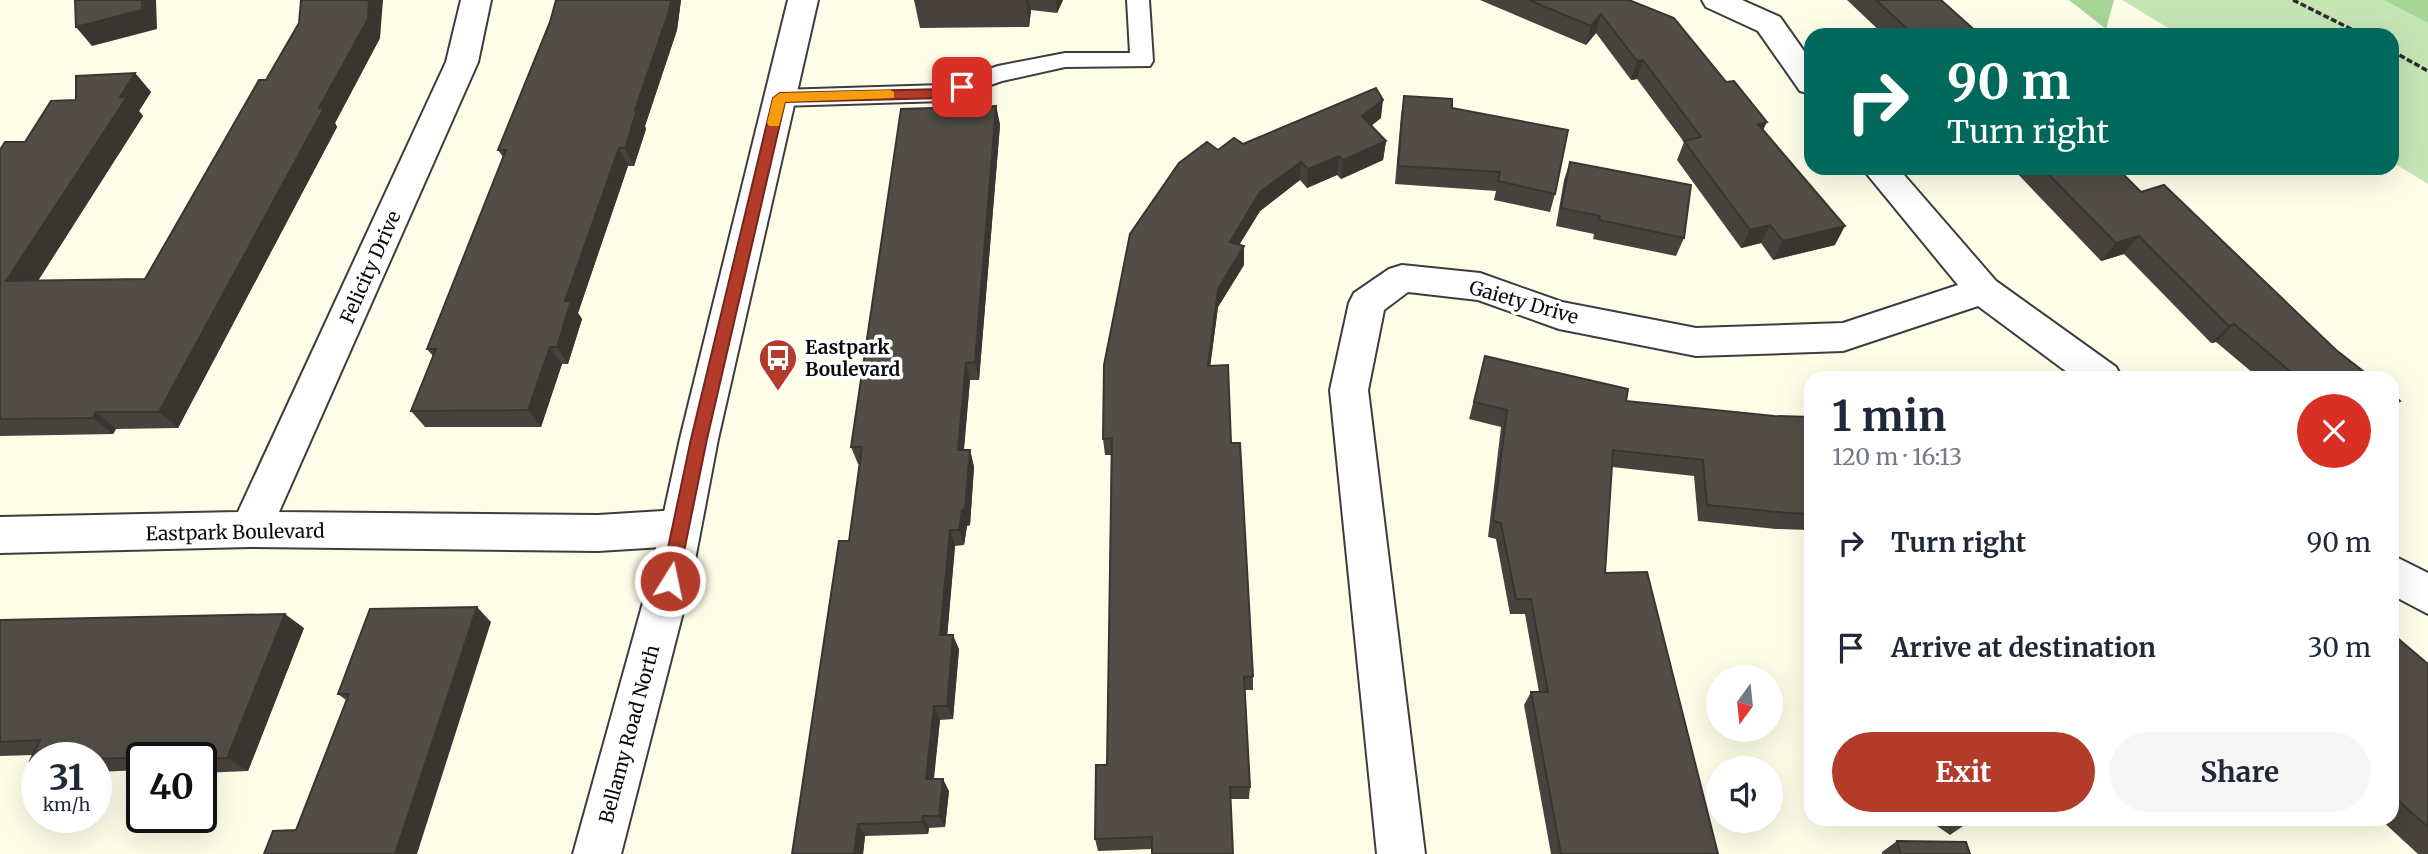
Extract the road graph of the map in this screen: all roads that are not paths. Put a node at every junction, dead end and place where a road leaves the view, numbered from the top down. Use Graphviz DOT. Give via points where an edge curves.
graph roads {
  1 [pos="476,0"];
  2 [pos="803,0"];
  3 [pos="1138,0"];
  4 [pos="1717,0"];
  5 [pos="1804,74"];
  6 [pos="780,98"];
  7 [pos="1885,175"];
  8 [pos="1983,291"];
  9 [pos="2093,371"];
  10 [pos="679,528"];
  11 [pos="250,529"];
  12 [pos="0,535"];
  13 [pos="2399,577"];
  14 [pos="2428,595"];
  15 [pos="597,854"];
  16 [pos="1401,854"];
  1 -- 11 [label="street, Felicity Drive" via="462,62"];
  2 -- 6 [label="street, Bellamy Road North"];
  3 -- 6 [label="lane" via="1142,61 1065,60 998,74 944,93"];
  4 -- 5 [label="street" via="1769,24"];
  6 -- 10 [label="street, Bellamy Road North"];
  7 -- 8 [label="street"];
  8 -- 9 [label="street"];
  8 -- 16 [label="street, Gaiety Drive" via="1843,337 1696,341 1559,315 1480,287 1402,278 1367,303 1349,390"];
  10 -- 11 [label="street, Eastpark Boulevard" via="598,533"];
  10 -- 15 [label="street, Bellamy Road North" via="670,581"];
  11 -- 12 [label="street, Eastpark Boulevard"];
  13 -- 14 [label="street"];
}
